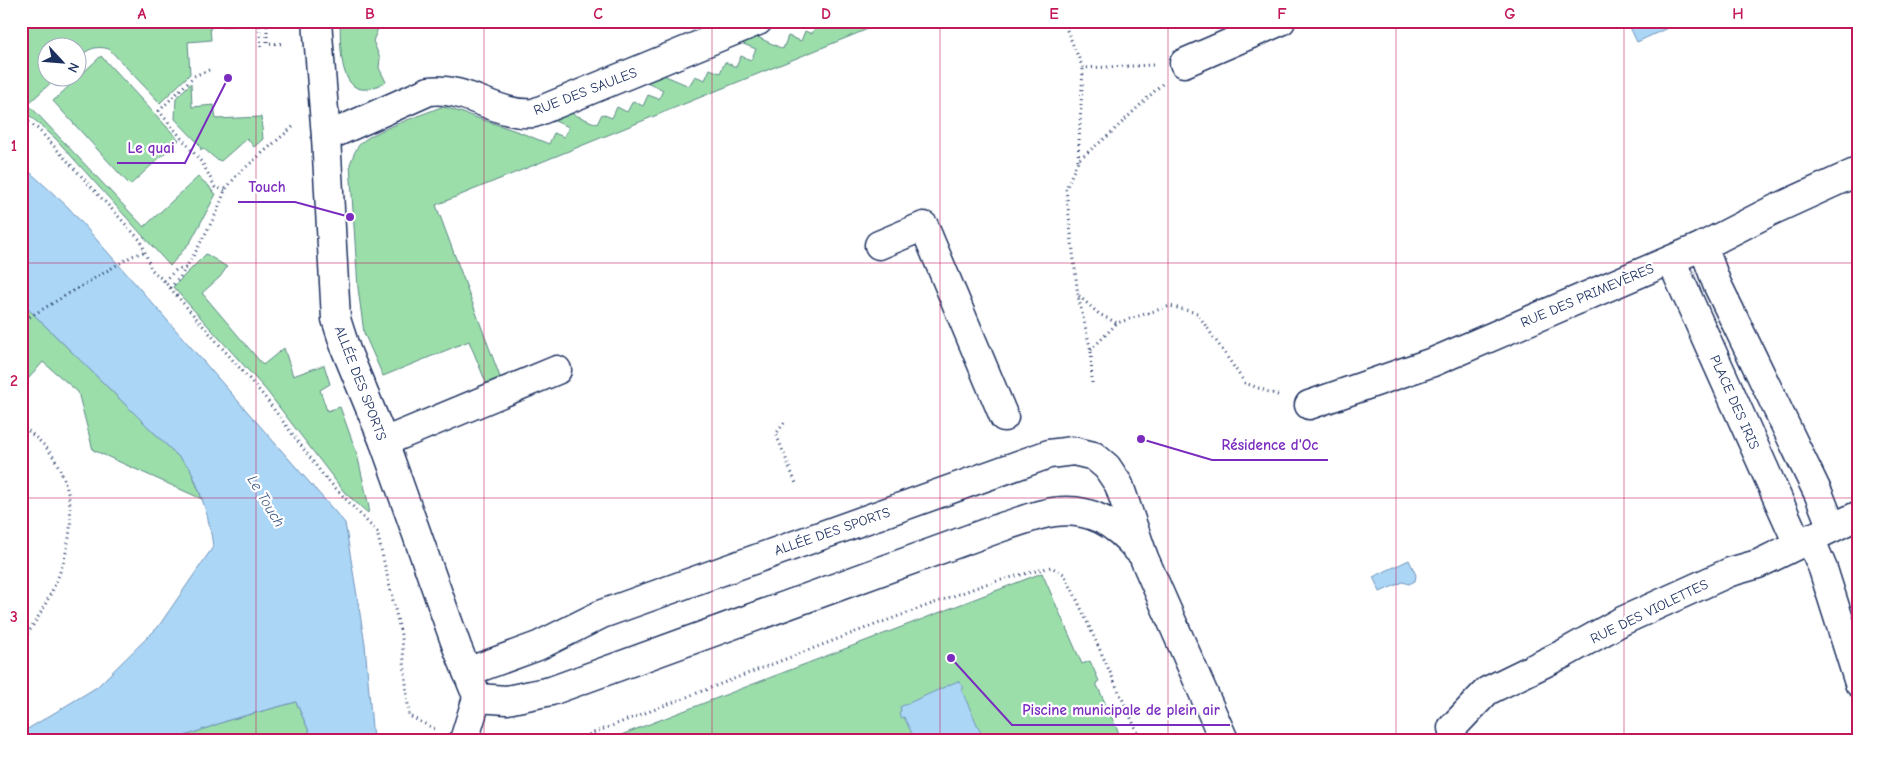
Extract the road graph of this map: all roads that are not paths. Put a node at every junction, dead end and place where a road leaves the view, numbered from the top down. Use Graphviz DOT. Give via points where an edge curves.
graph roads {
  1 [pos="317,21"];
  2 [pos="758,21"];
  3 [pos="1281,21"];
  4 [pos="1184,63"];
  5 [pos="326,137"];
  6 [pos="1859,170"];
  7 [pos="879,245"];
  8 [pos="1703,246"];
  9 [pos="1671,260"];
  10 [pos="557,370"];
  11 [pos="1309,405"];
  12 [pos="1004,417"];
  13 [pos="384,442"];
  14 [pos="1859,515"];
  15 [pos="1814,536"];
  16 [pos="1144,558"];
  17 [pos="467,672"];
  18 [pos="1859,683"];
  19 [pos="477,698"];
  20 [pos="1452,728"];
  21 [pos="452,736"];
  22 [pos="1224,740"];
  1 -- 5 [label="street, ALLÉE DES SPORTS"];
  2 -- 5 [label="street, RUE DES SAULES" via="534,113 514,112 452,91 437,90"];
  3 -- 4 [label="street"];
  5 -- 13 [label="street, ALLÉE DES SPORTS" via="336,319"];
  6 -- 8 [label="street, RUE DES PRIMEVÈRES"];
  7 -- 12 [label="street" via="924,226"];
  8 -- 9 [label="street, RUE DES PRIMEVÈRES"];
  8 -- 15 [label="street" via="1717,284 1819,495"];
  9 -- 11 [label="street, RUE DES PRIMEVÈRES" via="1433,362"];
  9 -- 15 [label="street, PLACE DES IRIS"];
  10 -- 13 [label="street"];
  13 -- 17 [label="street, ALLÉE DES SPORTS"];
  14 -- 15 [label="street, RUE DES VIOLETTES"];
  15 -- 18 [label="street"];
  15 -- 20 [label="street, RUE DES VIOLETTES" via="1758,564 1730,572 1622,621 1487,691"];
  16 -- 17 [label="street, ALLÉE DES SPORTS" via="1119,486 1107,467 1094,456 1073,451 1049,454 602,614 538,646"];
  16 -- 19 [label="street, ALLÉE DES SPORTS" via="1113,525 1095,516 1055,512 1002,527 551,691 507,700"];
  16 -- 22 [label="street, ALLÉE DES SPORTS"];
  17 -- 19 [label="street, ALLÉE DES SPORTS"];
  19 -- 21 [label="street"];
}
